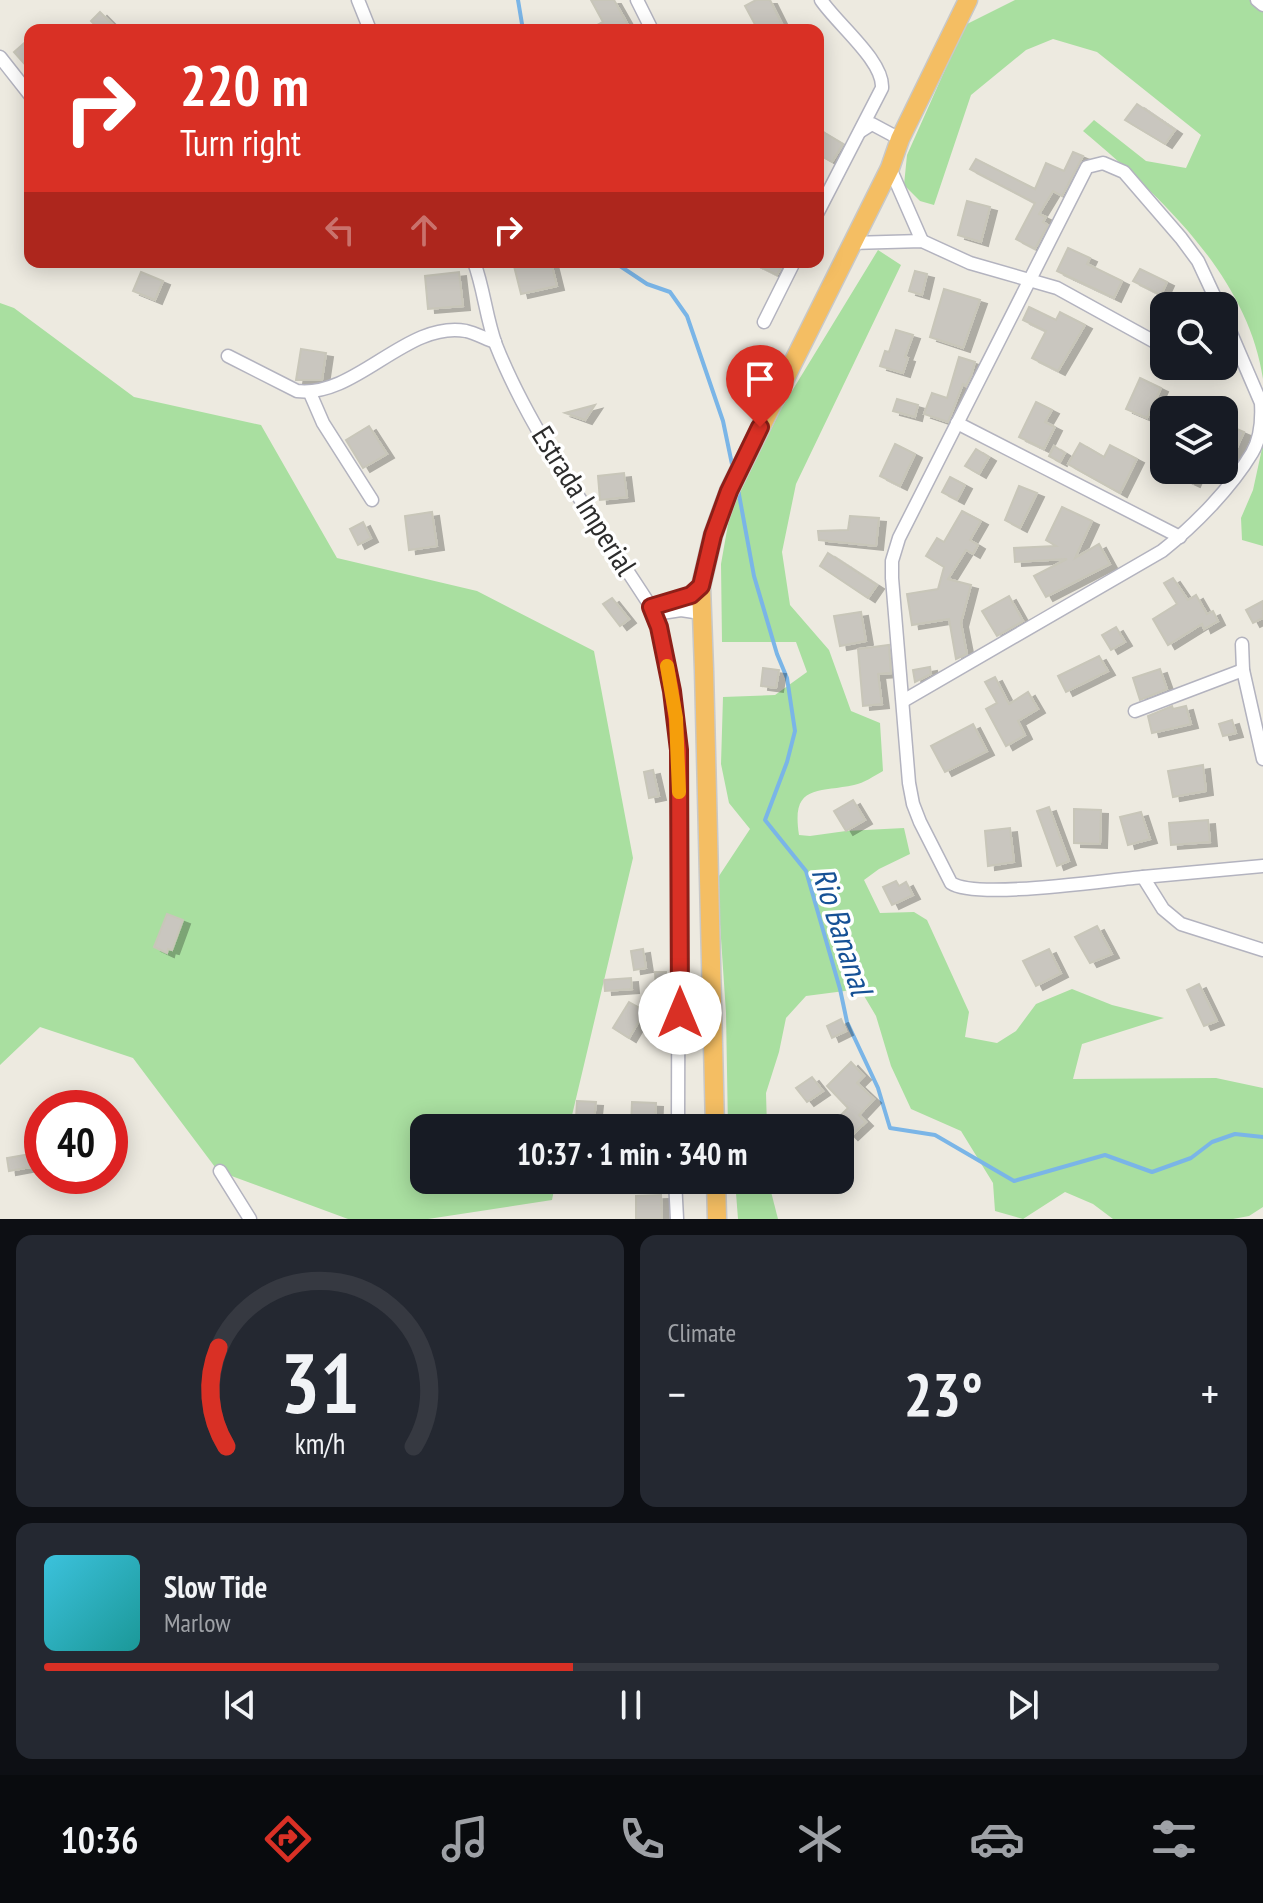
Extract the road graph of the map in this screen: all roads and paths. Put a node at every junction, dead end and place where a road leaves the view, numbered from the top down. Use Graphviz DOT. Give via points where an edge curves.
graph roads {
  1 [pos="358,0"];
  2 [pos="637,0"];
  3 [pos="821,0"];
  4 [pos="968,0"];
  5 [pos="1257,0"];
  6 [pos="1263,5"];
  7 [pos="368,24"];
  8 [pos="649,24"];
  9 [pos="0,57"];
  10 [pos="24,87"];
  11 [pos="861,131"];
  12 [pos="900,139"];
  13 [pos="890,168"];
  14 [pos="824,185"];
  15 [pos="922,241"];
  16 [pos="851,243"];
  17 [pos="476,268"];
  18 [pos="791,268"];
  19 [pos="1030,280"];
  20 [pos="1212,292"];
  21 [pos="764,322"];
  22 [pos="1150,339"];
  23 [pos="495,342"];
  24 [pos="1238,348"];
  25 [pos="1240,353"];
  26 [pos="228,356"];
  27 [pos="310,393"];
  28 [pos="957,423"];
  29 [pos="372,500"];
  30 [pos="1180,537"];
  31 [pos="701,586"];
  32 [pos="653,611"];
  33 [pos="701,613"];
  34 [pos="1242,644"];
  35 [pos="1243,670"];
  36 [pos="903,701"];
  37 [pos="1135,711"];
  38 [pos="1263,759"];
  39 [pos="1263,866"];
  40 [pos="1143,877"];
  41 [pos="1263,950"];
  42 [pos="678,1114"];
  43 [pos="715,1114"];
  44 [pos="220,1171"];
  45 [pos="676,1194"];
  46 [pos="716,1194"];
  47 [pos="250,1219"];
  48 [pos="677,1219"];
  49 [pos="717,1219"];
  1 -- 7 [label="street"];
  2 -- 8 [label="street"];
  3 -- 11 [label="street" via="880,71 882,88"];
  4 -- 12 [label="highway"];
  5 -- 6 [label="street"];
  9 -- 10 [label="street"];
  11 -- 12 [label="street" via="872,124"];
  11 -- 14 [label="street"];
  12 -- 13 [label="highway"];
  13 -- 15 [label="street"];
  13 -- 16 [label="highway"];
  15 -- 16 [label="street"];
  15 -- 19 [label="street" via="970,263"];
  16 -- 31 [label="highway" via="729,491"];
  17 -- 23 [label="street, Estrada Imperial"];
  18 -- 21 [label="street"];
  19 -- 20 [label="street" via="1084,172 1103,163 1124,172 1181,238"];
  19 -- 22 [label="street" via="1075,297"];
  19 -- 28 [label="street"];
  23 -- 27 [label="street" via="467,331 446,331"];
  23 -- 32 [label="street, Estrada Imperial" via="534,421"];
  24 -- 25 [label="street"];
  25 -- 30 [label="street" via="1261,403 1259,436 1234,476"];
  26 -- 27 [label="street"];
  27 -- 29 [label="street"];
  28 -- 30 [label="street"];
  28 -- 36 [label="street" via="892,561"];
  30 -- 36 [label="street"];
  31 -- 32 [label="street"];
  31 -- 33 [label="highway"];
  32 -- 33 [label="street"];
  32 -- 42 [label="street, Estrada Imperial" via="679,750"];
  33 -- 43 [label="highway"];
  34 -- 35 [label="street"];
  35 -- 37 [label="street"];
  35 -- 38 [label="street"];
  36 -- 40 [label="street" via="913,804 951,883 959,889"];
  39 -- 40 [label="street"];
  40 -- 41 [label="street" via="1163,909 1181,924"];
  44 -- 47 [label="street"];
  45 -- 48 [label="street"];
  46 -- 49 [label="highway"];
}
